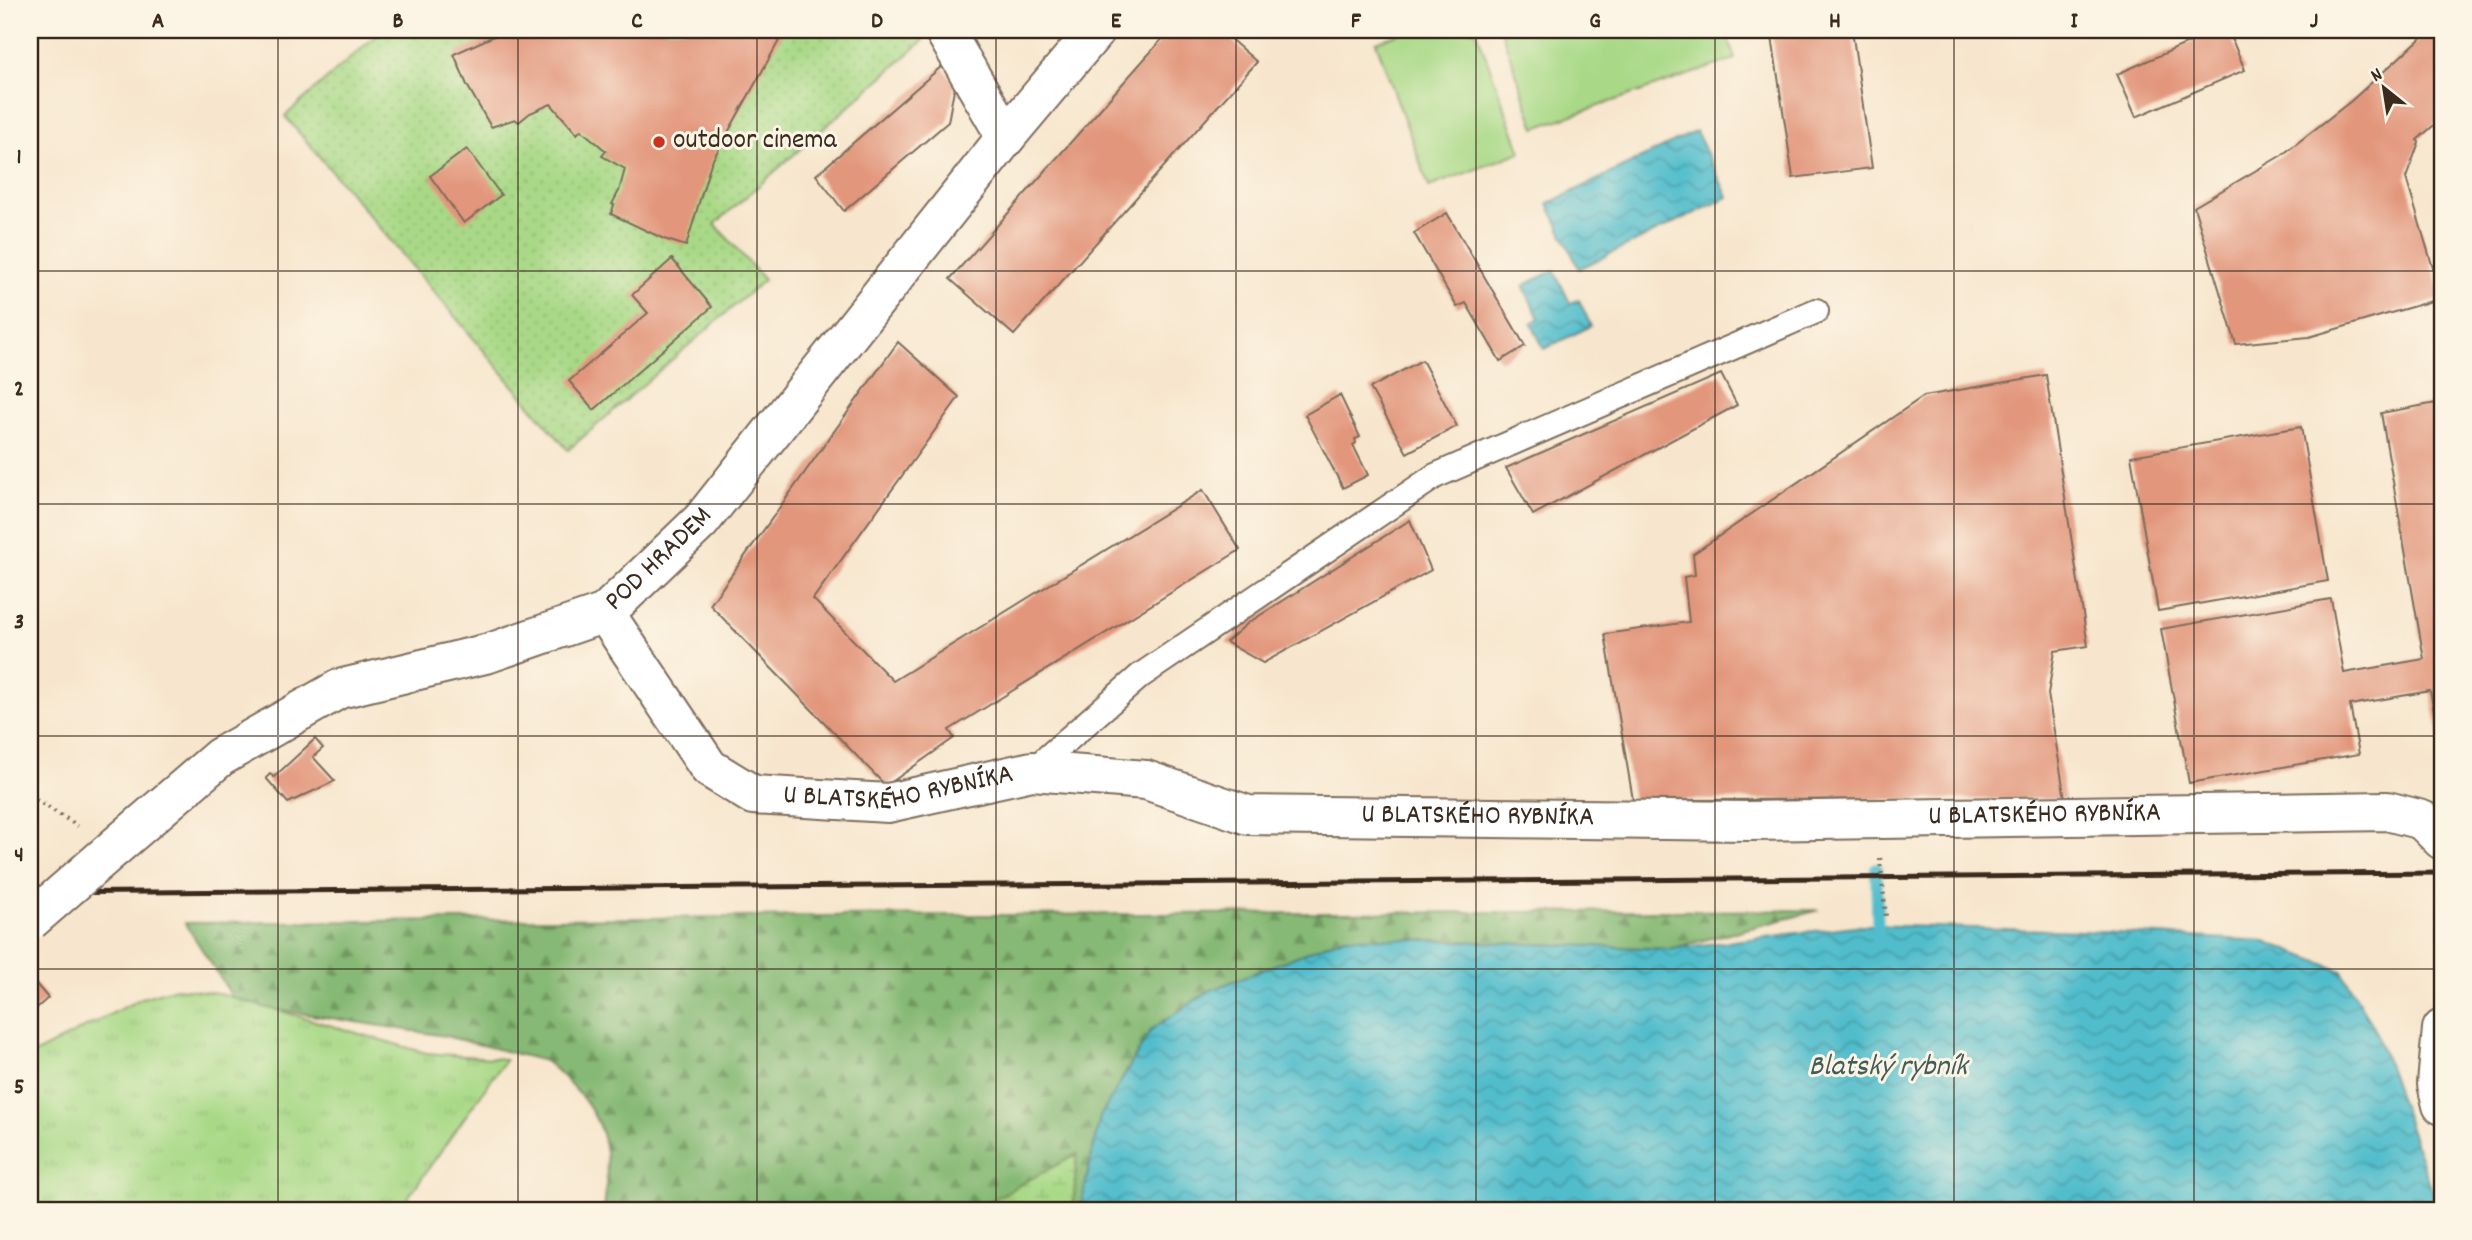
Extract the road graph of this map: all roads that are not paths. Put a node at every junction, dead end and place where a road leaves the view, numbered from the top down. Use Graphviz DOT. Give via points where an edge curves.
graph roads {
  1 [pos="944,30"];
  2 [pos="1096,30"];
  3 [pos="1006,137"];
  4 [pos="1816,311"];
  5 [pos="605,613"];
  6 [pos="1032,771"];
  7 [pos="2442,840"];
  8 [pos="30,922"];
  9 [pos="2442,1029"];
  10 [pos="2442,1105"];
  1 -- 3 [label="street"];
  2 -- 3 [label="street, POD HRADEM"];
  3 -- 5 [label="street, POD HRADEM" via="701,521"];
  4 -- 6 [label="lane" via="1435,476 1140,676"];
  5 -- 6 [label="street, U BLATSKÉHO RYBNÍKA" via="709,768 754,795 888,803"];
  5 -- 8 [label="street, POD HRADEM, bridge" via="489,653 339,689 220,757"];
  6 -- 7 [label="street, U BLATSKÉHO RYBNÍKA" via="1146,780 1248,815 1748,821 2387,811 2422,820"];
  9 -- 10 [label="street" via="2437,1084"];
}
